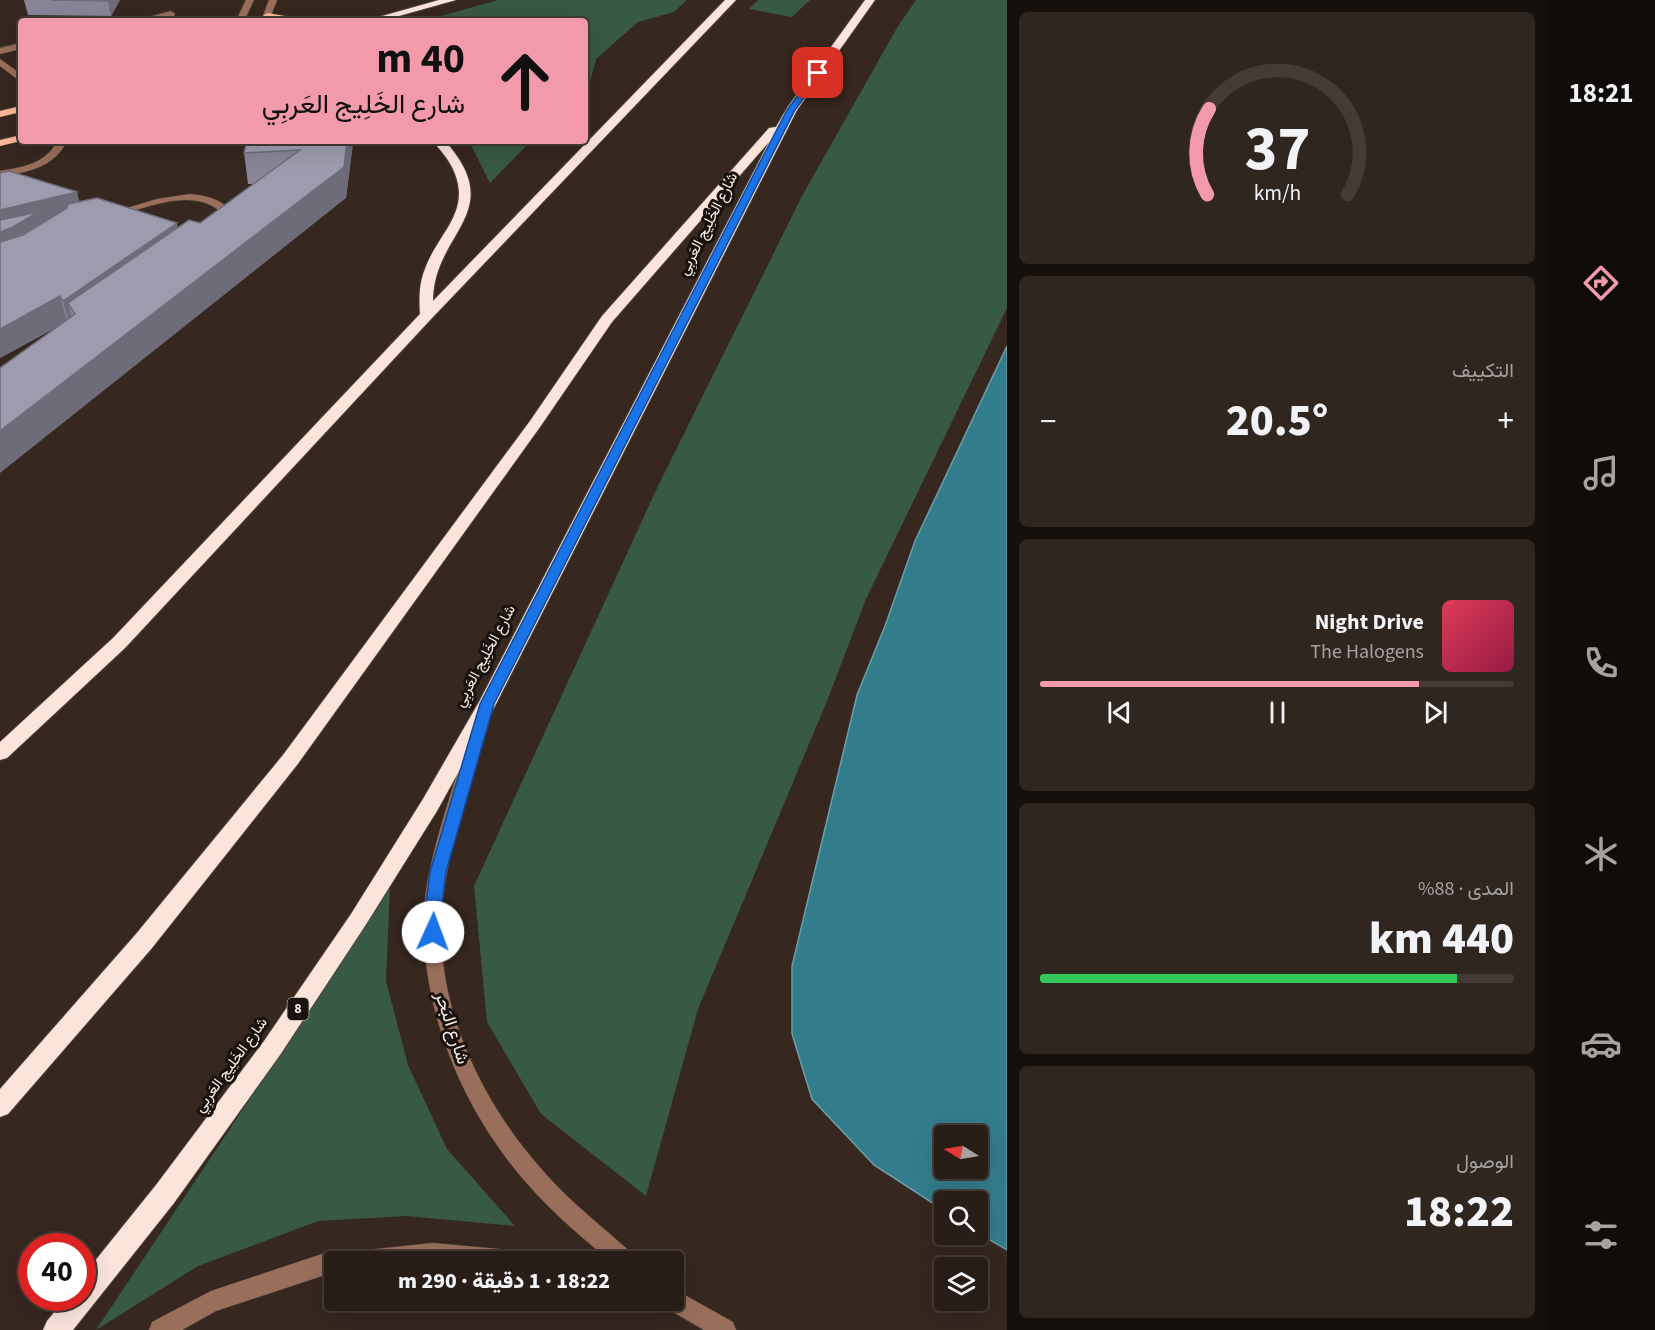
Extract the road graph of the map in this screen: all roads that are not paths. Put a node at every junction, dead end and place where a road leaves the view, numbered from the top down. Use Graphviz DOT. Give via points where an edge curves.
graph roads {
  1 [pos="250,0"];
  2 [pos="273,0"];
  3 [pos="451,0"];
  4 [pos="730,0"];
  5 [pos="870,0"];
  6 [pos="171,14"];
  7 [pos="152,18"];
  8 [pos="241,18"];
  9 [pos="266,18"];
  10 [pos="383,18"];
  11 [pos="18,47"];
  12 [pos="0,51"];
  13 [pos="0,62"];
  14 [pos="18,77"];
  15 [pos="18,110"];
  16 [pos="791,110"];
  17 [pos="0,114"];
  18 [pos="18,139"];
  19 [pos="0,143"];
  20 [pos="61,144"];
  21 [pos="441,144"];
  22 [pos="0,174"];
  23 [pos="96,218"];
  24 [pos="215,231"];
  25 [pos="427,315"];
  26 [pos="487,704"];
  27 [pos="0,753"];
  28 [pos="0,1106"];
  29 [pos="614,1251"];
  30 [pos="324,1265"];
  31 [pos="684,1306"];
  32 [pos="56,1330"];
  33 [pos="160,1330"];
  34 [pos="724,1330"];
  1 -- 8 [label="street"];
  2 -- 9 [label="street"];
  3 -- 10 [label="highway"];
  4 -- 25 [label="highway"];
  5 -- 16 [label="highway, شارع الخَلِيج العَربِي / 8"];
  6 -- 7 [label="street"];
  11 -- 12 [label="street"];
  13 -- 14 [label="street"];
  15 -- 17 [label="main road"];
  16 -- 26 [label="highway, شارع الخَلِيج العَربِي / 8"];
  16 -- 28 [label="highway" via="607,319 290,760 144,941"];
  18 -- 19 [label="main road"];
  20 -- 22 [label="street" via="49,160"];
  21 -- 25 [label="highway" via="458,164 466,191 459,220 431,270"];
  23 -- 24 [label="street" via="175,199 202,197 223,204 228,213 226,222"];
  25 -- 27 [label="highway" via="119,644"];
  26 -- 29 [label="street, شارع البَحر" via="438,872 433,911 440,995 466,1072 496,1126 565,1208"];
  26 -- 32 [label="highway, شارع الخَلِيج العَربِي / 8" via="430,805 272,1048 165,1194"];
  30 -- 33 [label="street" via="211,1302"];
  31 -- 34 [label="street"];
}
